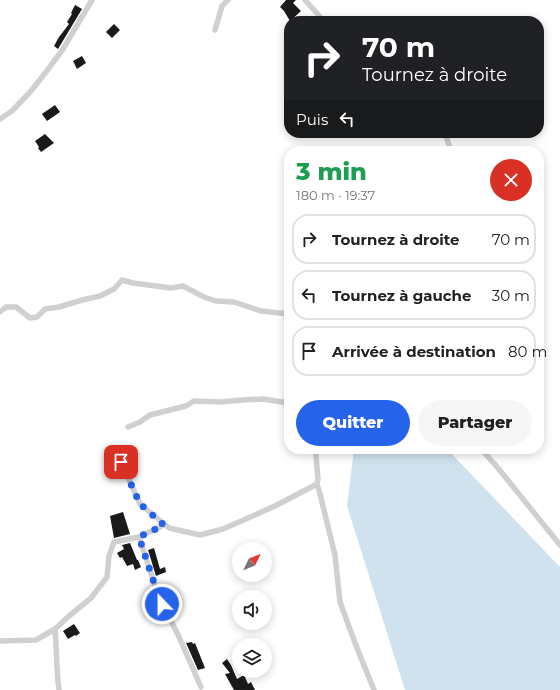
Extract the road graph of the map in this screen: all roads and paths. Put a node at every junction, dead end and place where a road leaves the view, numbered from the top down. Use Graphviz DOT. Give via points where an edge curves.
graph roads {
  1 [pos="92,0"];
  2 [pos="228,0"];
  3 [pos="305,0"];
  4 [pos="320,16"];
  5 [pos="215,30"];
  6 [pos="0,119"];
  7 [pos="0,312"];
  8 [pos="284,313"];
  9 [pos="284,402"];
  10 [pos="128,428"];
  11 [pos="316,454"];
  12 [pos="485,454"];
  13 [pos="121,462"];
  14 [pos="317,484"];
  15 [pos="164,525"];
  16 [pos="139,537"];
  17 [pos="560,545"];
  18 [pos="55,629"];
  19 [pos="0,641"];
  20 [pos="201,687"];
  21 [pos="59,690"];
  22 [pos="374,690"];
  1 -- 6 [label="street" via="64,49 31,91 12,111"];
  2 -- 5 [label="street" via="222,6"];
  3 -- 4 [label="street"];
  7 -- 8 [label="street" via="6,307 16,307 30,318 37,317 45,309 100,296 114,289 122,280 171,288 183,286 216,301 234,302 261,311"];
  9 -- 10 [label="street" via="263,399 194,401 186,406 150,415"];
  11 -- 14 [label="street"];
  12 -- 17 [label="street"];
  13 -- 15 [label="street" via="140,504"];
  14 -- 15 [label="street" via="224,529 200,535"];
  14 -- 22 [label="street" via="335,555 340,602"];
  15 -- 16 [label="street"];
  16 -- 18 [label="street" via="114,542 109,556 107,577 91,598"];
  16 -- 20 [label="street" via="158,595"];
  18 -- 19 [label="street" via="36,640"];
  18 -- 21 [label="street"];
}
